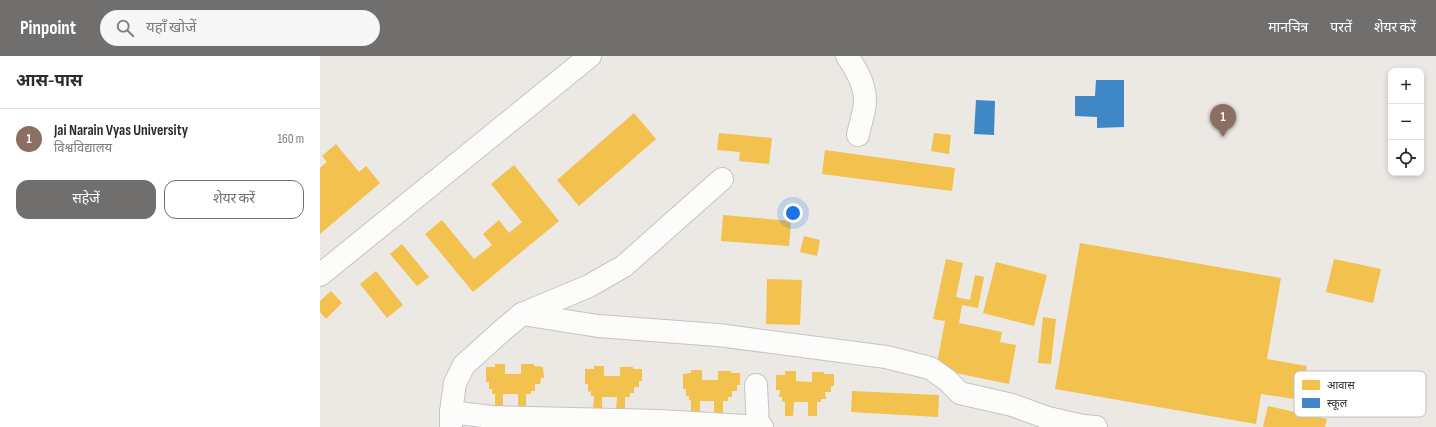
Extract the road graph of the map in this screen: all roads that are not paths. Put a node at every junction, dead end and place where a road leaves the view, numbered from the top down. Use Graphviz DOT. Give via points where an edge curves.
graph roads {
  1 [pos="590,56"];
  2 [pos="847,56"];
  3 [pos="858,135"];
  4 [pos="722,179"];
  5 [pos="320,275"];
  6 [pos="522,314"];
  7 [pos="756,385"];
  8 [pos="451,419"];
  9 [pos="560,423"];
  10 [pos="659,424"];
  11 [pos="758,427"];
  12 [pos="762,427"];
  13 [pos="1096,427"];
  1 -- 5 [label="street"];
  2 -- 3 [label="street" via="863,85 865,101"];
  4 -- 6 [label="street" via="624,266 589,286"];
  6 -- 8 [label="street" via="464,365 455,383"];
  6 -- 13 [label="street" via="598,326 718,335 886,357 930,368 960,393 1012,405 1048,418"];
  7 -- 11 [label="street"];
  8 -- 9 [label="street" via="491,417"];
  9 -- 10 [label="street"];
  10 -- 11 [label="street"];
  11 -- 12 [label="street"];
}
